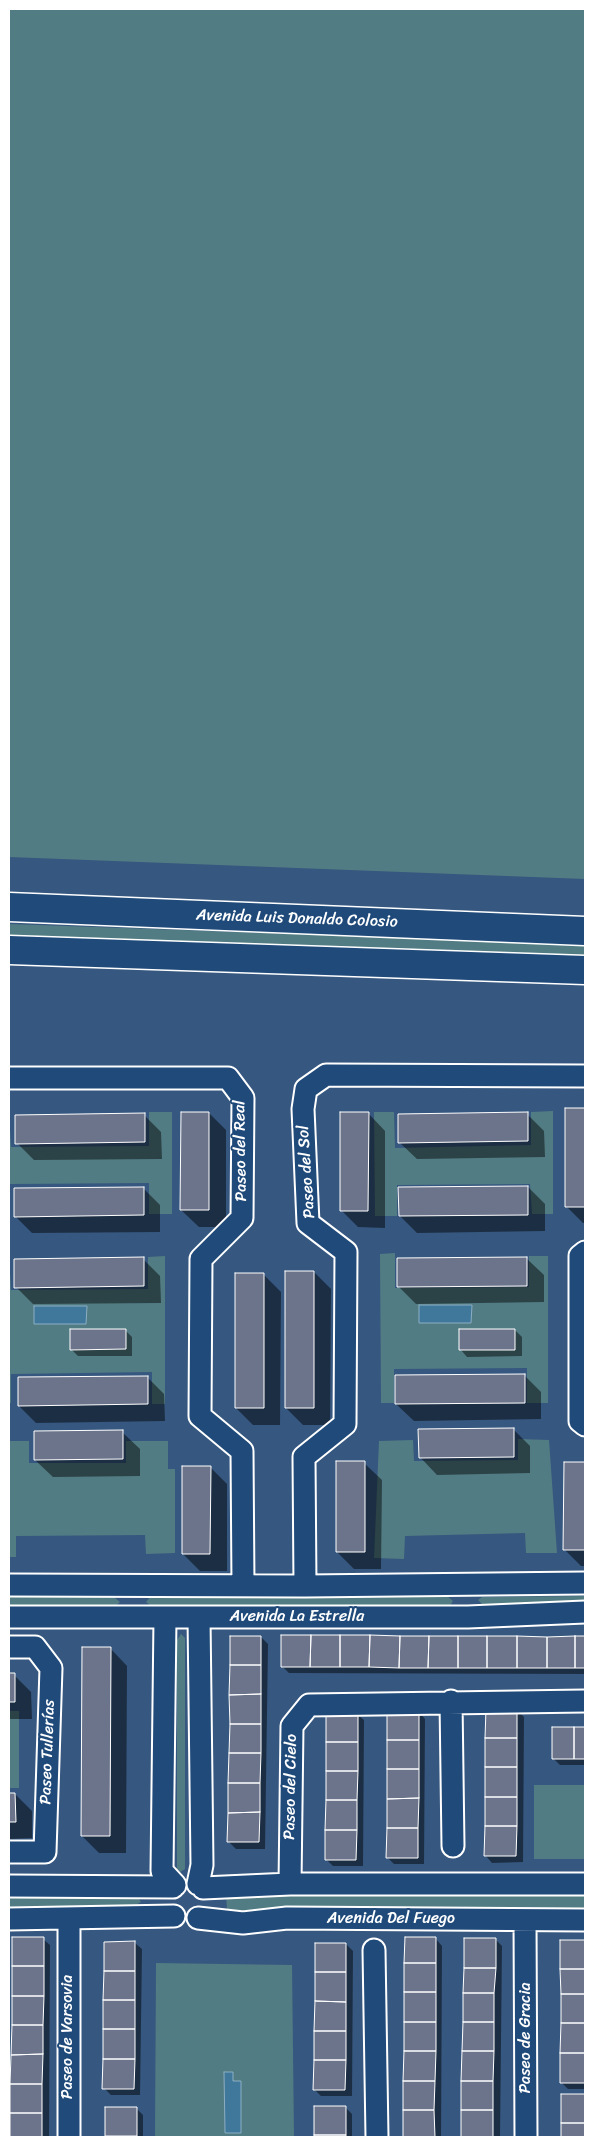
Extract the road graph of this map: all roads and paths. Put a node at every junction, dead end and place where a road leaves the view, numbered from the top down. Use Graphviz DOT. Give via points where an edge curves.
graph roads {
  1 [pos="9,907"];
  2 [pos="585,931"];
  3 [pos="9,950"];
  4 [pos="585,970"];
  5 [pos="585,1076"];
  6 [pos="9,1078"];
  7 [pos="585,1252"];
  8 [pos="585,1425"];
  9 [pos="585,1583"];
  10 [pos="469,1584"];
  11 [pos="9,1585"];
  12 [pos="132,1585"];
  13 [pos="243,1586"];
  14 [pos="305,1586"];
  15 [pos="585,1612"];
  16 [pos="9,1617"];
  17 [pos="131,1617"];
  18 [pos="199,1617"];
  19 [pos="468,1617"];
  20 [pos="165,1618"];
  21 [pos="9,1647"];
  22 [pos="585,1701"];
  23 [pos="451,1702"];
  24 [pos="453,1846"];
  25 [pos="9,1852"];
  26 [pos="290,1876"];
  27 [pos="585,1884"];
  28 [pos="9,1886"];
  29 [pos="174,1886"];
  30 [pos="201,1886"];
  31 [pos="174,1916"];
  32 [pos="198,1918"];
  33 [pos="9,1919"];
  34 [pos="585,1920"];
  35 [pos="68,1928"];
  36 [pos="525,1929"];
  37 [pos="374,1950"];
  38 [pos="69,2137"];
  39 [pos="377,2137"];
  40 [pos="526,2137"];
  1 -- 2 [label="main road, Avenida Luis Donaldo Colosio"];
  3 -- 4 [label="main road"];
  5 -- 14 [label="street, Paseo del Sol" via="326,1076 306,1089 303,1109 308,1223 346,1252 345,1424 304,1457"];
  6 -- 13 [label="street, Paseo del Real" via="228,1078 243,1098 242,1218 201,1259 200,1397 200,1416 242,1451"];
  7 -- 8 [label="street" via="580,1256 580,1422"];
  9 -- 10 [label="street, Avenida La Estrella"];
  10 -- 14 [label="street, Avenida La Estrella"];
  10 -- 19 [label="street"];
  11 -- 12 [label="street, Avenida La Estrella"];
  12 -- 13 [label="street, Avenida La Estrella"];
  12 -- 17 [label="street"];
  13 -- 14 [label="street, Avenida La Estrella"];
  15 -- 19 [label="street, Avenida La Estrella"];
  16 -- 17 [label="street, Avenida La Estrella"];
  17 -- 20 [label="street, Avenida La Estrella"];
  18 -- 19 [label="street, Avenida La Estrella"];
  18 -- 20 [label="street, Avenida La Estrella"];
  18 -- 30 [label="street"];
  20 -- 29 [label="street" via="162,1871"];
  21 -- 25 [label="street, Paseo Tullerías" via="35,1647 51,1668 45,1852"];
  22 -- 23 [label="street, Paseo del Cielo"];
  23 -- 24 [label="street"];
  23 -- 26 [label="street, Paseo del Cielo" via="309,1705 292,1726"];
  26 -- 27 [label="street"];
  26 -- 30 [label="street"];
  28 -- 29 [label="street"];
  29 -- 30 [label="street" via="185,1881"];
  29 -- 31 [label="street" via="168,1898"];
  30 -- 32 [label="street" via="208,1901"];
  31 -- 32 [label="street" via="186,1920"];
  31 -- 35 [label="street"];
  32 -- 36 [label="street, Avenida Del Fuego" via="243,1923 287,1918"];
  33 -- 35 [label="street"];
  34 -- 36 [label="street, Avenida Del Fuego"];
  35 -- 38 [label="street, Paseo de Varsovia"];
  36 -- 40 [label="street, Paseo de Gracia"];
  37 -- 39 [label="street"];
}
